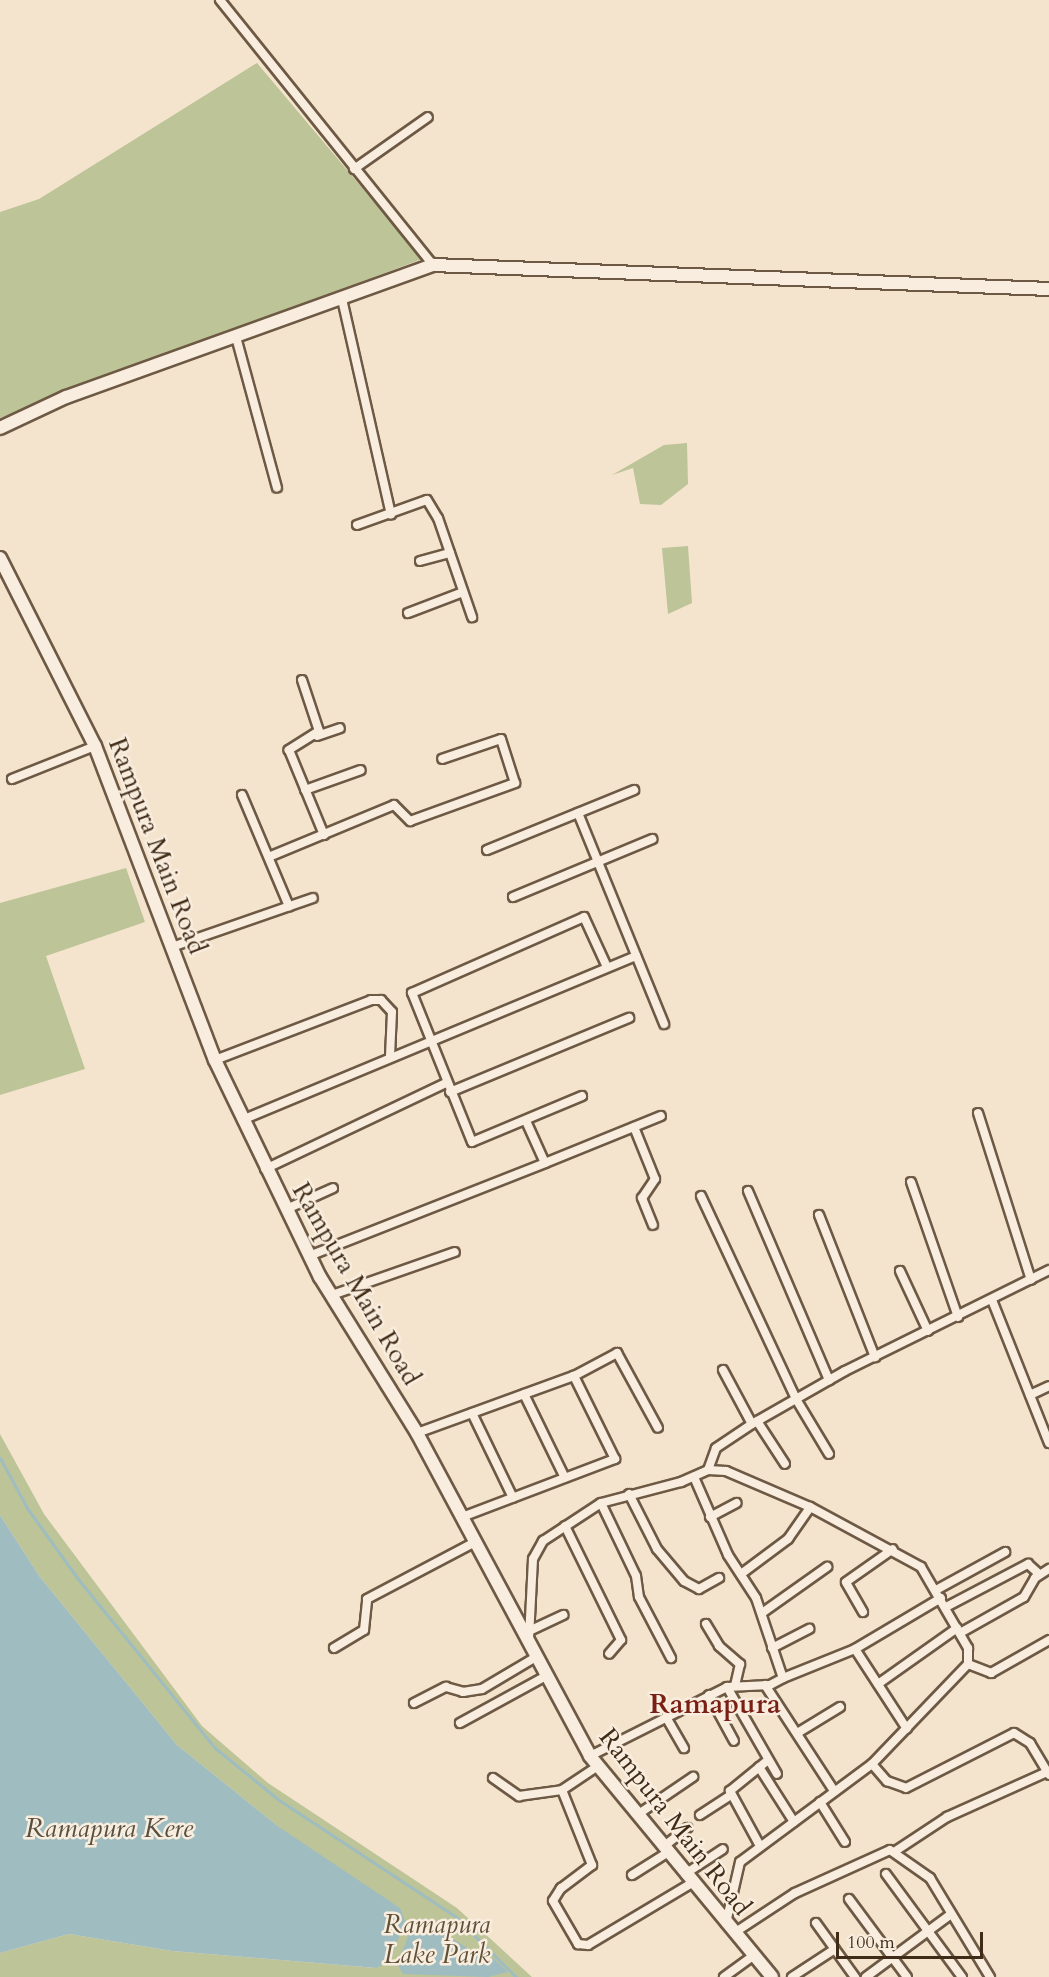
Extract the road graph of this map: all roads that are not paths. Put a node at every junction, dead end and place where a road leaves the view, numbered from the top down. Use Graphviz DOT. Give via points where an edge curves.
graph roads {
  1 [pos="220,0"];
  2 [pos="428,117"];
  3 [pos="354,169"];
  4 [pos="433,265"];
  5 [pos="1049,289"];
  6 [pos="342,299"];
  7 [pos="236,337"];
  8 [pos="0,428"];
  9 [pos="277,488"];
  10 [pos="391,514"];
  11 [pos="357,525"];
  12 [pos="450,553"];
  13 [pos="0,558"];
  14 [pos="420,561"];
  15 [pos="463,592"];
  16 [pos="408,613"];
  17 [pos="471,617"];
  18 [pos="302,680"];
  19 [pos="340,728"];
  20 [pos="316,736"];
  21 [pos="95,746"];
  22 [pos="442,759"];
  23 [pos="361,770"];
  24 [pos="12,779"];
  25 [pos="305,790"];
  26 [pos="634,790"];
  27 [pos="242,795"];
  28 [pos="578,813"];
  29 [pos="324,835"];
  30 [pos="652,838"];
  31 [pos="487,850"];
  32 [pos="271,856"];
  33 [pos="598,861"];
  34 [pos="513,897"];
  35 [pos="313,898"];
  36 [pos="289,906"];
  37 [pos="172,946"];
  38 [pos="636,956"];
  39 [pos="607,967"];
  40 [pos="629,1018"];
  41 [pos="664,1024"];
  42 [pos="428,1040"];
  43 [pos="390,1056"];
  44 [pos="215,1059"];
  45 [pos="446,1083"];
  46 [pos="450,1092"];
  47 [pos="582,1096"];
  48 [pos="978,1113"];
  49 [pos="661,1116"];
  50 [pos="242,1120"];
  51 [pos="526,1120"];
  52 [pos="634,1127"];
  53 [pos="544,1163"];
  54 [pos="265,1169"];
  55 [pos="911,1182"];
  56 [pos="333,1188"];
  57 [pos="748,1191"];
  58 [pos="275,1193"];
  59 [pos="701,1196"];
  60 [pos="291,1207"];
  61 [pos="819,1215"];
  62 [pos="653,1225"];
  63 [pos="298,1236"];
  64 [pos="455,1252"];
  65 [pos="309,1256"];
  66 [pos="1049,1270"];
  67 [pos="900,1271"];
  68 [pos="1031,1280"];
  69 [pos="332,1295"];
  70 [pos="992,1300"];
  71 [pos="958,1317"];
  72 [pos="928,1331"];
  73 [pos="875,1357"];
  74 [pos="723,1370"];
  75 [pos="574,1376"];
  76 [pos="829,1380"];
  77 [pos="1049,1386"];
  78 [pos="524,1394"];
  79 [pos="1030,1395"];
  80 [pos="796,1399"];
  81 [pos="472,1413"];
  82 [pos="754,1423"];
  83 [pos="658,1428"];
  84 [pos="417,1433"];
  85 [pos="1048,1440"];
  86 [pos="829,1454"];
  87 [pos="785,1464"];
  88 [pos="708,1470"];
  89 [pos="694,1477"];
  90 [pos="565,1478"];
  91 [pos="628,1494"];
  92 [pos="513,1498"];
  93 [pos="601,1503"];
  94 [pos="736,1503"];
  95 [pos="810,1507"];
  96 [pos="462,1517"];
  97 [pos="710,1517"];
  98 [pos="565,1526"];
  99 [pos="475,1542"];
  100 [pos="893,1549"];
  101 [pos="1005,1552"];
  102 [pos="827,1567"];
  103 [pos="1049,1569"];
  104 [pos="741,1574"];
  105 [pos="1039,1575"];
  106 [pos="719,1578"];
  107 [pos="936,1590"];
  108 [pos="944,1603"];
  109 [pos="862,1612"];
  110 [pos="762,1613"];
  111 [pos="564,1615"];
  112 [pos="706,1624"];
  113 [pos="809,1629"];
  114 [pos="529,1631"];
  115 [pos="959,1631"];
  116 [pos="1049,1640"];
  117 [pos="528,1644"];
  118 [pos="334,1648"];
  119 [pos="772,1648"];
  120 [pos="855,1649"];
  121 [pos="609,1654"];
  122 [pos="536,1657"];
  123 [pos="671,1658"];
  124 [pos="968,1664"];
  125 [pos="546,1676"];
  126 [pos="783,1678"];
  127 [pos="878,1684"];
  128 [pos="765,1685"];
  129 [pos="731,1686"];
  130 [pos="709,1695"];
  131 [pos="414,1703"];
  132 [pos="840,1707"];
  133 [pos="666,1717"];
  134 [pos="460,1723"];
  135 [pos="907,1729"];
  136 [pos="799,1732"];
  137 [pos="734,1741"];
  138 [pos="684,1748"];
  139 [pos="768,1760"];
  140 [pos="594,1761"];
  141 [pos="872,1764"];
  142 [pos="759,1767"];
  143 [pos="777,1774"];
  144 [pos="1048,1774"];
  145 [pos="693,1778"];
  146 [pos="493,1779"];
  147 [pos="562,1790"];
  148 [pos="834,1791"];
  149 [pos="731,1795"];
  150 [pos="820,1802"];
  151 [pos="637,1815"];
  152 [pos="700,1815"];
  153 [pos="794,1822"];
  154 [pos="687,1828"];
  155 [pos="845,1842"];
  156 [pos="760,1846"];
  157 [pos="723,1849"];
  158 [pos="665,1850"];
  159 [pos="894,1851"];
  160 [pos="886,1874"];
  161 [pos="632,1875"];
  162 [pos="689,1879"];
  163 [pos="849,1899"];
  164 [pos="951,1914"];
  165 [pos="816,1923"];
  166 [pos="730,1929"];
  167 [pos="928,1931"];
  168 [pos="835,1949"];
  169 [pos="753,1955"];
  170 [pos="893,1957"];
  171 [pos="724,1977"];
  172 [pos="772,1977"];
  173 [pos="792,1977"];
  174 [pos="855,1977"];
  175 [pos="866,1977"];
  176 [pos="907,1977"];
  177 [pos="962,1977"];
  178 [pos="990,1977"];
  1 -- 3 [label="street"];
  2 -- 3 [label="street"];
  3 -- 4 [label="street"];
  4 -- 5 [label="main road"];
  4 -- 6 [label="main road"];
  6 -- 7 [label="main road"];
  6 -- 10 [label="street"];
  7 -- 8 [label="main road" via="66,397"];
  7 -- 9 [label="street"];
  10 -- 11 [label="street"];
  10 -- 12 [label="street" via="427,501"];
  12 -- 14 [label="street"];
  12 -- 15 [label="street"];
  13 -- 21 [label="main road, Rampura Main Road"];
  15 -- 16 [label="street"];
  15 -- 17 [label="street"];
  18 -- 20 [label="street"];
  19 -- 20 [label="street"];
  20 -- 25 [label="street" via="289,750"];
  21 -- 24 [label="street"];
  21 -- 37 [label="main road, Rampura Main Road"];
  22 -- 29 [label="street" via="501,739 515,783 410,821 394,805"];
  23 -- 25 [label="street"];
  25 -- 29 [label="street"];
  26 -- 28 [label="street"];
  27 -- 32 [label="street"];
  28 -- 31 [label="street"];
  28 -- 33 [label="street"];
  29 -- 32 [label="street"];
  30 -- 33 [label="street"];
  32 -- 36 [label="street"];
  33 -- 34 [label="street"];
  33 -- 38 [label="street"];
  35 -- 36 [label="street"];
  36 -- 37 [label="street"];
  37 -- 44 [label="main road, Rampura Main Road"];
  38 -- 39 [label="street"];
  38 -- 41 [label="street"];
  39 -- 42 [label="street"];
  39 -- 42 [label="street" via="584,917 417,987 412,997"];
  40 -- 46 [label="street"];
  42 -- 43 [label="street"];
  42 -- 45 [label="street"];
  43 -- 44 [label="street" via="392,1012 381,1000 371,1000"];
  43 -- 50 [label="street"];
  44 -- 50 [label="main road, Rampura Main Road"];
  45 -- 46 [label="street"];
  45 -- 54 [label="street"];
  46 -- 51 [label="street" via="472,1142"];
  47 -- 51 [label="street"];
  48 -- 68 [label="street"];
  49 -- 52 [label="street"];
  50 -- 54 [label="main road, Rampura Main Road"];
  51 -- 53 [label="street"];
  52 -- 53 [label="street"];
  52 -- 62 [label="street" via="655,1179 642,1198"];
  53 -- 65 [label="street"];
  54 -- 58 [label="main road, Rampura Main Road"];
  55 -- 71 [label="street"];
  56 -- 60 [label="street"];
  57 -- 76 [label="street"];
  58 -- 60 [label="street" via="283,1192"];
  58 -- 63 [label="main road, Rampura Main Road"];
  59 -- 80 [label="street"];
  60 -- 63 [label="street" via="304,1232"];
  61 -- 73 [label="street"];
  63 -- 65 [label="main road, Rampura Main Road"];
  64 -- 69 [label="street"];
  65 -- 69 [label="main road, Rampura Main Road"];
  66 -- 68 [label="street"];
  67 -- 72 [label="street"];
  68 -- 70 [label="street"];
  69 -- 84 [label="main road, Rampura Main Road"];
  70 -- 71 [label="street"];
  70 -- 79 [label="street"];
  71 -- 72 [label="street"];
  72 -- 73 [label="street"];
  73 -- 76 [label="street"];
  74 -- 82 [label="street"];
  75 -- 78 [label="street"];
  75 -- 83 [label="street" via="617,1353"];
  75 -- 90 [label="street" via="616,1456"];
  76 -- 80 [label="street"];
  77 -- 79 [label="street"];
  78 -- 81 [label="street"];
  78 -- 90 [label="street"];
  79 -- 85 [label="street"];
  80 -- 82 [label="street"];
  80 -- 86 [label="street"];
  81 -- 84 [label="street"];
  81 -- 92 [label="street"];
  82 -- 87 [label="street"];
  82 -- 88 [label="street" via="716,1448"];
  84 -- 96 [label="main road, Rampura Main Road"];
  88 -- 89 [label="street"];
  88 -- 95 [label="street" via="726,1471"];
  89 -- 91 [label="street"];
  89 -- 97 [label="street"];
  90 -- 92 [label="street"];
  91 -- 93 [label="street"];
  91 -- 106 [label="street" via="657,1549 684,1581 699,1589"];
  92 -- 96 [label="street"];
  93 -- 98 [label="street"];
  93 -- 123 [label="street" via="636,1576 635,1590"];
  94 -- 97 [label="street"];
  95 -- 100 [label="street"];
  95 -- 104 [label="street" via="788,1539"];
  96 -- 99 [label="main road, Rampura Main Road"];
  97 -- 104 [label="street"];
  98 -- 114 [label="street" via="543,1541 533,1559"];
  98 -- 121 [label="street" via="621,1640"];
  99 -- 117 [label="main road, Rampura Main Road"];
  99 -- 118 [label="street" via="367,1599 364,1630"];
  100 -- 107 [label="street" via="921,1567"];
  100 -- 109 [label="street" via="846,1582"];
  101 -- 107 [label="street"];
  102 -- 110 [label="street"];
  103 -- 105 [label="street"];
  104 -- 110 [label="street"];
  105 -- 108 [label="street" via="1028,1564"];
  105 -- 115 [label="street" via="1024,1597"];
  107 -- 108 [label="street"];
  108 -- 115 [label="street"];
  108 -- 120 [label="street"];
  110 -- 119 [label="street"];
  111 -- 114 [label="street"];
  112 -- 129 [label="street" via="719,1646 740,1664"];
  113 -- 119 [label="street"];
  114 -- 117 [label="street"];
  115 -- 124 [label="street"];
  115 -- 127 [label="street"];
  116 -- 124 [label="street" via="991,1673"];
  117 -- 122 [label="main road, Rampura Main Road"];
  119 -- 126 [label="street"];
  120 -- 126 [label="street"];
  120 -- 127 [label="street"];
  122 -- 125 [label="main road, Rampura Main Road"];
  122 -- 131 [label="street" via="482,1689 463,1692 446,1687"];
  124 -- 135 [label="street"];
  125 -- 134 [label="street"];
  125 -- 140 [label="main road, Rampura Main Road"];
  126 -- 128 [label="street"];
  127 -- 135 [label="street"];
  128 -- 129 [label="street"];
  128 -- 136 [label="street"];
  129 -- 130 [label="street"];
  129 -- 139 [label="street"];
  130 -- 133 [label="street"];
  130 -- 137 [label="street"];
  132 -- 136 [label="street"];
  133 -- 138 [label="street"];
  133 -- 140 [label="street"];
  135 -- 141 [label="street"];
  136 -- 148 [label="street"];
  139 -- 142 [label="street"];
  139 -- 143 [label="street"];
  140 -- 147 [label="street"];
  140 -- 151 [label="main road, Rampura Main Road"];
  141 -- 144 [label="street" via="887,1781 906,1788 1014,1733 1029,1743"];
  141 -- 148 [label="street"];
  142 -- 149 [label="street"];
  142 -- 153 [label="street"];
  144 -- 159 [label="street" via="947,1817"];
  145 -- 151 [label="street"];
  146 -- 147 [label="street" via="519,1796"];
  147 -- 162 [label="street" via="592,1865 561,1888 554,1901 578,1944 588,1945"];
  148 -- 150 [label="street"];
  149 -- 152 [label="street"];
  149 -- 156 [label="street"];
  150 -- 153 [label="street"];
  150 -- 155 [label="street"];
  151 -- 158 [label="main road, Rampura Main Road"];
  153 -- 156 [label="street"];
  154 -- 158 [label="street"];
  156 -- 166 [label="street" via="739,1865"];
  157 -- 162 [label="street"];
  158 -- 161 [label="street"];
  158 -- 162 [label="main road, Rampura Main Road"];
  159 -- 164 [label="street" via="930,1878"];
  159 -- 166 [label="street" via="795,1893"];
  160 -- 167 [label="street"];
  162 -- 166 [label="main road, Rampura Main Road"];
  163 -- 170 [label="street"];
  164 -- 167 [label="street"];
  164 -- 178 [label="street"];
  165 -- 168 [label="street"];
  166 -- 169 [label="main road, Rampura Main Road"];
  167 -- 170 [label="street"];
  167 -- 177 [label="street"];
  168 -- 173 [label="street"];
  168 -- 174 [label="street"];
  169 -- 171 [label="street"];
  169 -- 172 [label="main road, Rampura Main Road"];
  170 -- 175 [label="street"];
  170 -- 176 [label="street"];
}
